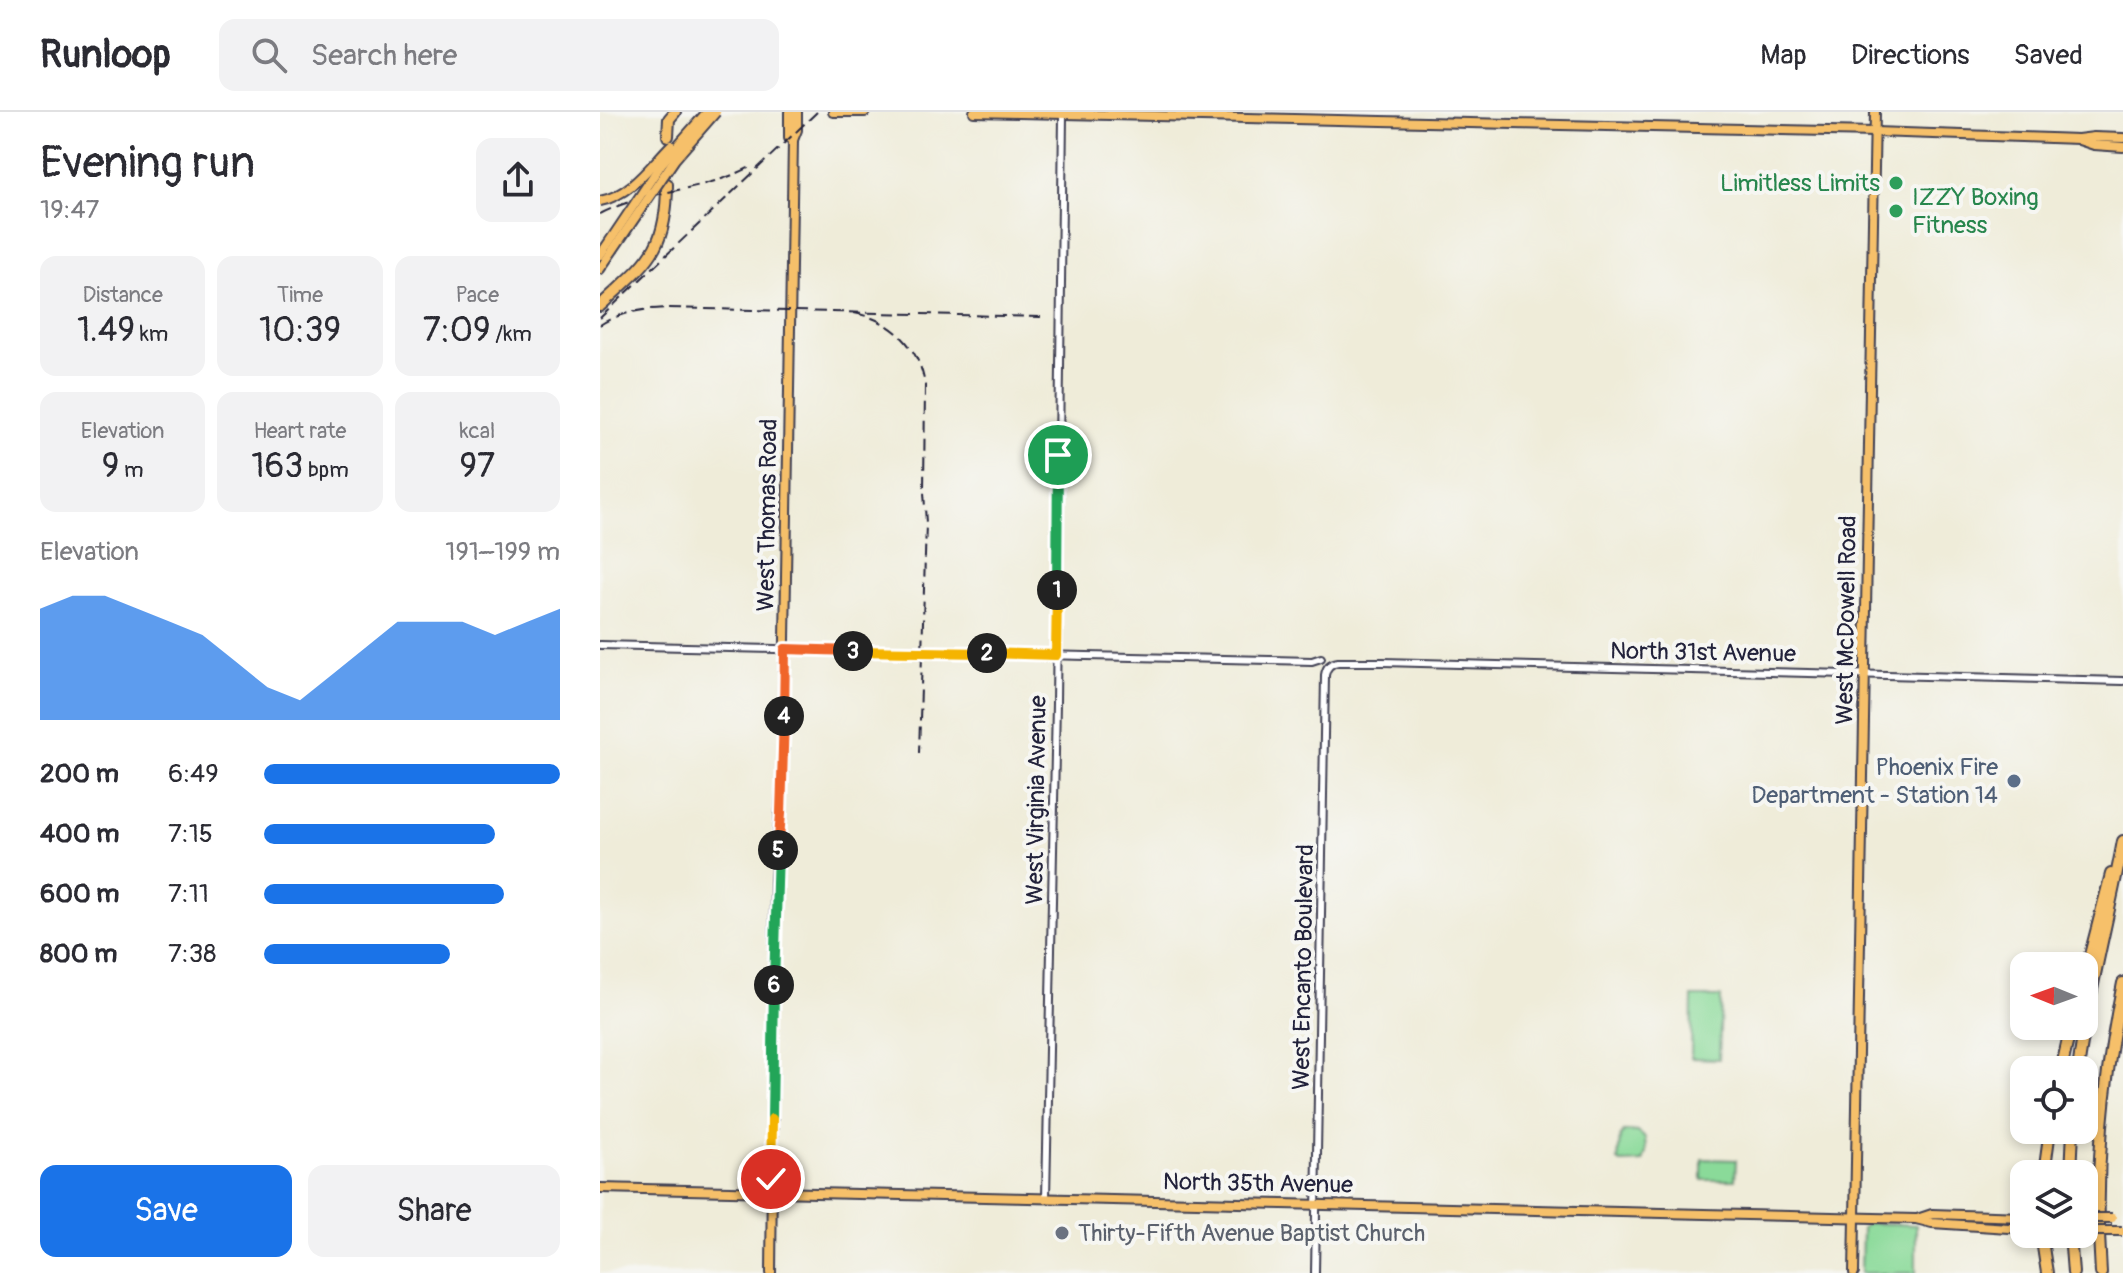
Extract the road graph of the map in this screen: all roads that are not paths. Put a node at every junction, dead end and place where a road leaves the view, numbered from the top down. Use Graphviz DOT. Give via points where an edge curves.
graph roads {
  1 [pos="675,112"];
  2 [pos="704,112"];
  3 [pos="716,112"];
  4 [pos="789,112"];
  5 [pos="797,112"];
  6 [pos="833,112"];
  7 [pos="865,112"];
  8 [pos="974,112"];
  9 [pos="1875,112"];
  10 [pos="1063,115"];
  11 [pos="1875,132"];
  12 [pos="668,136"];
  13 [pos="2123,138"];
  14 [pos="2078,139"];
  15 [pos="793,140"];
  16 [pos="2123,147"];
  17 [pos="667,184"];
  18 [pos="600,201"];
  19 [pos="606,251"];
  20 [pos="600,269"];
  21 [pos="600,306"];
  22 [pos="600,645"];
  23 [pos="785,649"];
  24 [pos="1056,655"];
  25 [pos="1321,658"];
  26 [pos="1331,664"];
  27 [pos="1865,673"];
  28 [pos="2122,681"];
  29 [pos="2123,834"];
  30 [pos="2123,841"];
  31 [pos="2091,952"];
  32 [pos="2123,983"];
  33 [pos="2080,1056"];
  34 [pos="600,1188"];
  35 [pos="772,1191"];
  36 [pos="1046,1198"];
  37 [pos="1317,1204"];
  38 [pos="1856,1217"];
  39 [pos="2010,1217"];
  40 [pos="2098,1218"];
  41 [pos="2121,1218"];
  42 [pos="1916,1219"];
  43 [pos="2010,1228"];
  44 [pos="2098,1231"];
  45 [pos="2123,1231"];
  46 [pos="2043,1248"];
  47 [pos="2071,1248"];
  48 [pos="771,1273"];
  49 [pos="1315,1273"];
  50 [pos="1854,1273"];
  51 [pos="2047,1273"];
  52 [pos="2073,1273"];
  53 [pos="2101,1273"];
  1 -- 12 [label="highway"];
  2 -- 18 [label="main road, bridge" via="630,187"];
  2 -- 19 [label="main road, bridge" via="662,163"];
  3 -- 19 [label="main road, bridge"];
  4 -- 15 [label="main road, West Thomas Road"];
  5 -- 15 [label="main road, West Thomas Road"];
  6 -- 7 [label="main road"];
  8 -- 10 [label="main road"];
  9 -- 11 [label="main road, West McDowell Road"];
  10 -- 11 [label="main road"];
  10 -- 24 [label="street, West Virginia Avenue"];
  11 -- 14 [label="main road"];
  11 -- 27 [label="main road, West McDowell Road"];
  13 -- 14 [label="main road"];
  14 -- 16 [label="main road"];
  15 -- 23 [label="main road, West Thomas Road"];
  17 -- 21 [label="highway" via="666,217 657,246"];
  19 -- 20 [label="main road"];
  22 -- 23 [label="street"];
  23 -- 24 [label="street"];
  23 -- 35 [label="main road, West Thomas Road" via="775,880"];
  24 -- 25 [label="street"];
  24 -- 36 [label="street, West Virginia Avenue"];
  26 -- 27 [label="street, North 31st Avenue"];
  26 -- 37 [label="street, West Encanto Boulevard" via="1325,675"];
  27 -- 28 [label="street, North 31st Avenue"];
  27 -- 38 [label="main road, West McDowell Road"];
  29 -- 31 [label="highway"];
  30 -- 33 [label="highway"];
  32 -- 53 [label="highway" via="2099,1141"];
  34 -- 35 [label="main road, North 35th Avenue"];
  35 -- 36 [label="main road, North 35th Avenue"];
  35 -- 48 [label="main road, West Thomas Road"];
  36 -- 37 [label="main road, North 35th Avenue"];
  37 -- 38 [label="main road, North 35th Avenue"];
  37 -- 49 [label="street, West Encanto Boulevard"];
  38 -- 42 [label="main road, North 35th Avenue"];
  38 -- 50 [label="main road, West McDowell Road"];
  39 -- 42 [label="main road, North 35th Avenue" via="1932,1214"];
  40 -- 41 [label="main road, bridge"];
  42 -- 43 [label="main road, North 35th Avenue"];
  44 -- 45 [label="main road, bridge"];
  46 -- 51 [label="highway"];
  47 -- 52 [label="highway"];
}
